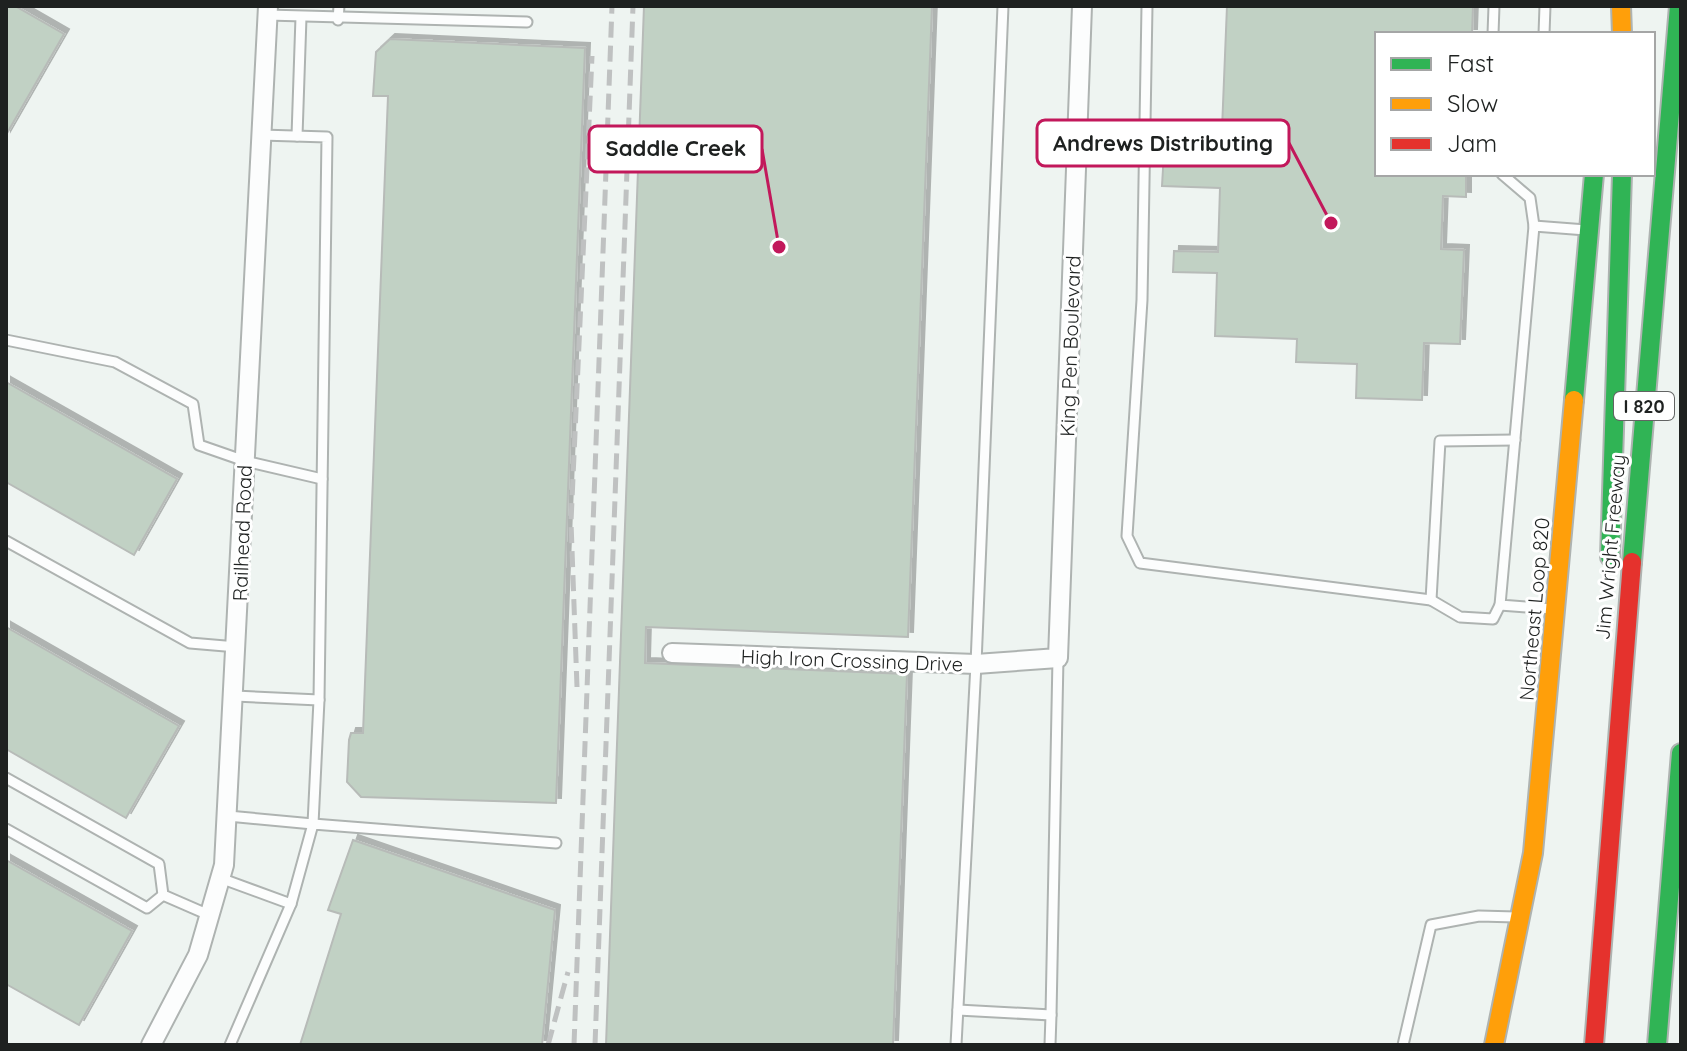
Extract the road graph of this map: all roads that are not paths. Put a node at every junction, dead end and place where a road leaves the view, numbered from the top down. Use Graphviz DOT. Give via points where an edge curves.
graph roads {
  1 [pos="339,6"];
  2 [pos="1003,6"];
  3 [pos="1082,6"];
  4 [pos="1147,6"];
  5 [pos="1494,6"];
  6 [pos="1545,6"];
  7 [pos="1609,6"];
  8 [pos="1621,6"];
  9 [pos="1679,6"];
  10 [pos="267,11"];
  11 [pos="301,17"];
  12 [pos="338,20"];
  13 [pos="527,22"];
  14 [pos="1493,32"];
  15 [pos="1544,32"];
  16 [pos="1606,32"];
  17 [pos="1622,32"];
  18 [pos="261,135"];
  19 [pos="297,136"];
  20 [pos="1504,176"];
  21 [pos="1594,176"];
  22 [pos="1622,176"];
  23 [pos="1534,226"];
  24 [pos="1589,230"];
  25 [pos="6,340"];
  26 [pos="1515,440"];
  27 [pos="245,461"];
  28 [pos="322,479"];
  29 [pos="6,541"];
  30 [pos="1431,600"];
  31 [pos="1500,605"];
  32 [pos="1556,609"];
  33 [pos="237,647"];
  34 [pos="672,653"];
  35 [pos="1058,658"];
  36 [pos="976,664"];
  37 [pos="235,696"];
  38 [pos="319,700"];
  39 [pos="1681,753"];
  40 [pos="6,778"];
  41 [pos="1612,806"];
  42 [pos="228,816"];
  43 [pos="313,824"];
  44 [pos="6,829"];
  45 [pos="556,843"];
  46 [pos="220,878"];
  47 [pos="163,895"];
  48 [pos="291,904"];
  49 [pos="209,915"];
  50 [pos="1519,917"];
  51 [pos="958,1010"];
  52 [pos="1051,1015"];
  53 [pos="151,1045"];
  54 [pos="230,1045"];
  55 [pos="956,1045"];
  56 [pos="1050,1045"];
  57 [pos="1403,1045"];
  58 [pos="1494,1045"];
  59 [pos="1594,1045"];
  60 [pos="1657,1045"];
  1 -- 12 [label="lane"];
  2 -- 36 [label="lane"];
  3 -- 35 [label="street, King Pen Boulevard"];
  4 -- 30 [label="lane" via="1142,300 1127,536 1140,563"];
  5 -- 14 [label="lane"];
  6 -- 15 [label="lane"];
  7 -- 16 [label="main road"];
  8 -- 17 [label="main road"];
  9 -- 41 [label="main road, Jim Wright Freeway / I 820"];
  10 -- 11 [label="lane"];
  10 -- 18 [label="street, Railhead Road"];
  11 -- 12 [label="lane"];
  11 -- 19 [label="lane"];
  12 -- 13 [label="lane"];
  18 -- 19 [label="lane"];
  18 -- 27 [label="street, Railhead Road"];
  19 -- 28 [label="lane" via="327,137"];
  20 -- 23 [label="lane" via="1530,198"];
  21 -- 24 [label="main road, Northeast Loop 820"];
  22 -- 41 [label="main road" via="1610,579"];
  23 -- 24 [label="lane"];
  23 -- 26 [label="lane"];
  24 -- 32 [label="main road, Northeast Loop 820"];
  25 -- 27 [label="lane" via="115,362 193,404 199,445"];
  26 -- 30 [label="lane" via="1440,441"];
  26 -- 31 [label="lane"];
  27 -- 28 [label="lane"];
  27 -- 33 [label="street, Railhead Road"];
  28 -- 38 [label="lane"];
  29 -- 33 [label="lane" via="190,643"];
  30 -- 31 [label="lane" via="1460,617 1493,619"];
  31 -- 32 [label="lane"];
  32 -- 50 [label="main road, Northeast Loop 820" via="1533,853"];
  33 -- 37 [label="street, Railhead Road"];
  34 -- 36 [label="street, High Iron Crossing Drive"];
  35 -- 36 [label="street, High Iron Crossing Drive"];
  35 -- 52 [label="lane"];
  36 -- 51 [label="lane"];
  37 -- 38 [label="lane"];
  37 -- 42 [label="street, Railhead Road"];
  38 -- 43 [label="lane"];
  39 -- 60 [label="main road"];
  40 -- 47 [label="lane" via="159,864"];
  41 -- 59 [label="main road, Jim Wright Freeway / I 820"];
  42 -- 43 [label="lane"];
  42 -- 46 [label="street, Railhead Road"];
  43 -- 45 [label="lane"];
  43 -- 48 [label="lane"];
  44 -- 47 [label="lane" via="147,908"];
  46 -- 48 [label="lane"];
  46 -- 49 [label="street, Railhead Road"];
  47 -- 49 [label="lane"];
  48 -- 54 [label="lane"];
  49 -- 53 [label="street, Railhead Road" via="198,955"];
  50 -- 57 [label="lane" via="1479,916 1431,925"];
  50 -- 58 [label="main road, Northeast Loop 820"];
  51 -- 52 [label="lane"];
  51 -- 55 [label="lane"];
  52 -- 56 [label="lane"];
}
